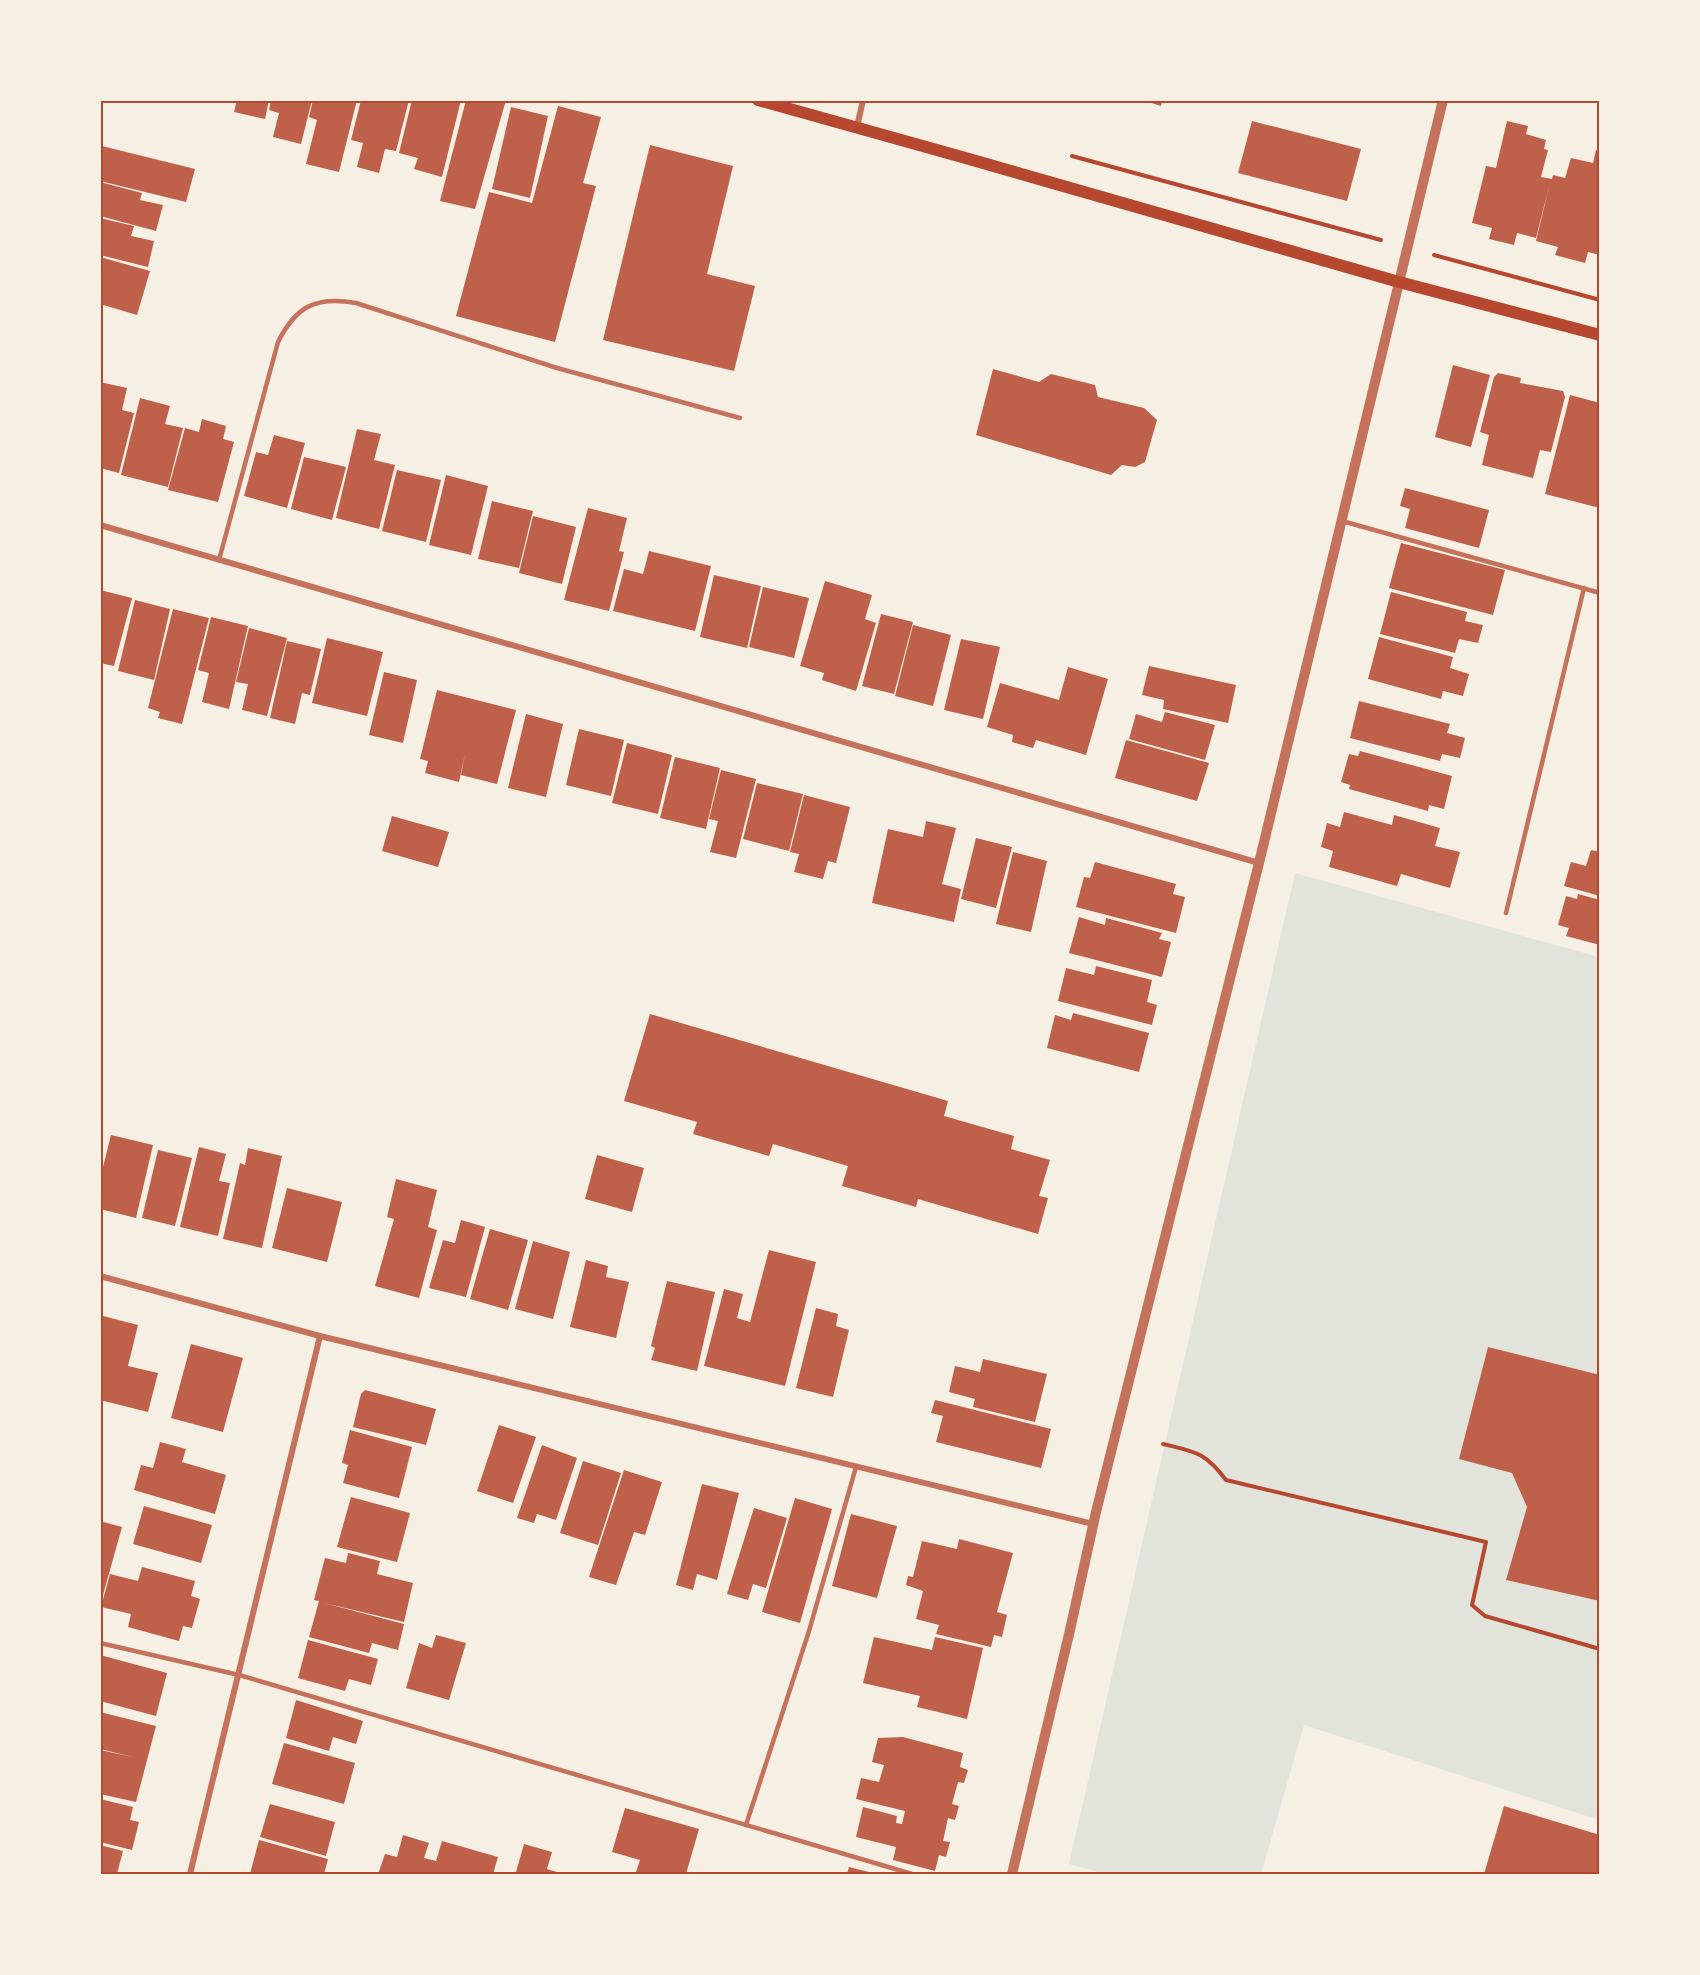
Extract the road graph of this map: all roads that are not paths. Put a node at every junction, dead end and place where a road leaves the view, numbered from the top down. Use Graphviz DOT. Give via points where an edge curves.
graph roads {
  1 [pos="758,100"];
  2 [pos="863,100"];
  3 [pos="1443,100"];
  4 [pos="857,128"];
  5 [pos="1399,282"];
  6 [pos="1599,335"];
  7 [pos="740,418"];
  8 [pos="1342,521"];
  9 [pos="100,525"];
  10 [pos="219,560"];
  11 [pos="1584,588"];
  12 [pos="1599,592"];
  13 [pos="1259,863"];
  14 [pos="1506,913"];
  15 [pos="100,1276"];
  16 [pos="321,1336"];
  17 [pos="856,1467"];
  18 [pos="1093,1524"];
  19 [pos="100,1643"];
  20 [pos="239,1675"];
  21 [pos="746,1825"];
  22 [pos="190,1875"];
  23 [pos="912,1875"];
  24 [pos="1012,1875"];
  1 -- 4 [label="main road"];
  2 -- 4 [label="street"];
  3 -- 5 [label="street"];
  4 -- 5 [label="main road"];
  5 -- 6 [label="main road"];
  5 -- 8 [label="street"];
  7 -- 10 [label="lane" via="556,368 356,303 337,299 318,302 286,325 278,342"];
  8 -- 11 [label="lane"];
  8 -- 13 [label="street"];
  9 -- 10 [label="street"];
  10 -- 13 [label="street"];
  11 -- 12 [label="lane"];
  11 -- 14 [label="lane"];
  13 -- 18 [label="street"];
  15 -- 16 [label="street"];
  16 -- 17 [label="street"];
  16 -- 20 [label="street"];
  17 -- 18 [label="street"];
  17 -- 21 [label="lane" via="809,1631"];
  18 -- 24 [label="street"];
  19 -- 20 [label="lane"];
  20 -- 21 [label="lane"];
  20 -- 22 [label="street"];
  21 -- 23 [label="lane"];
}
